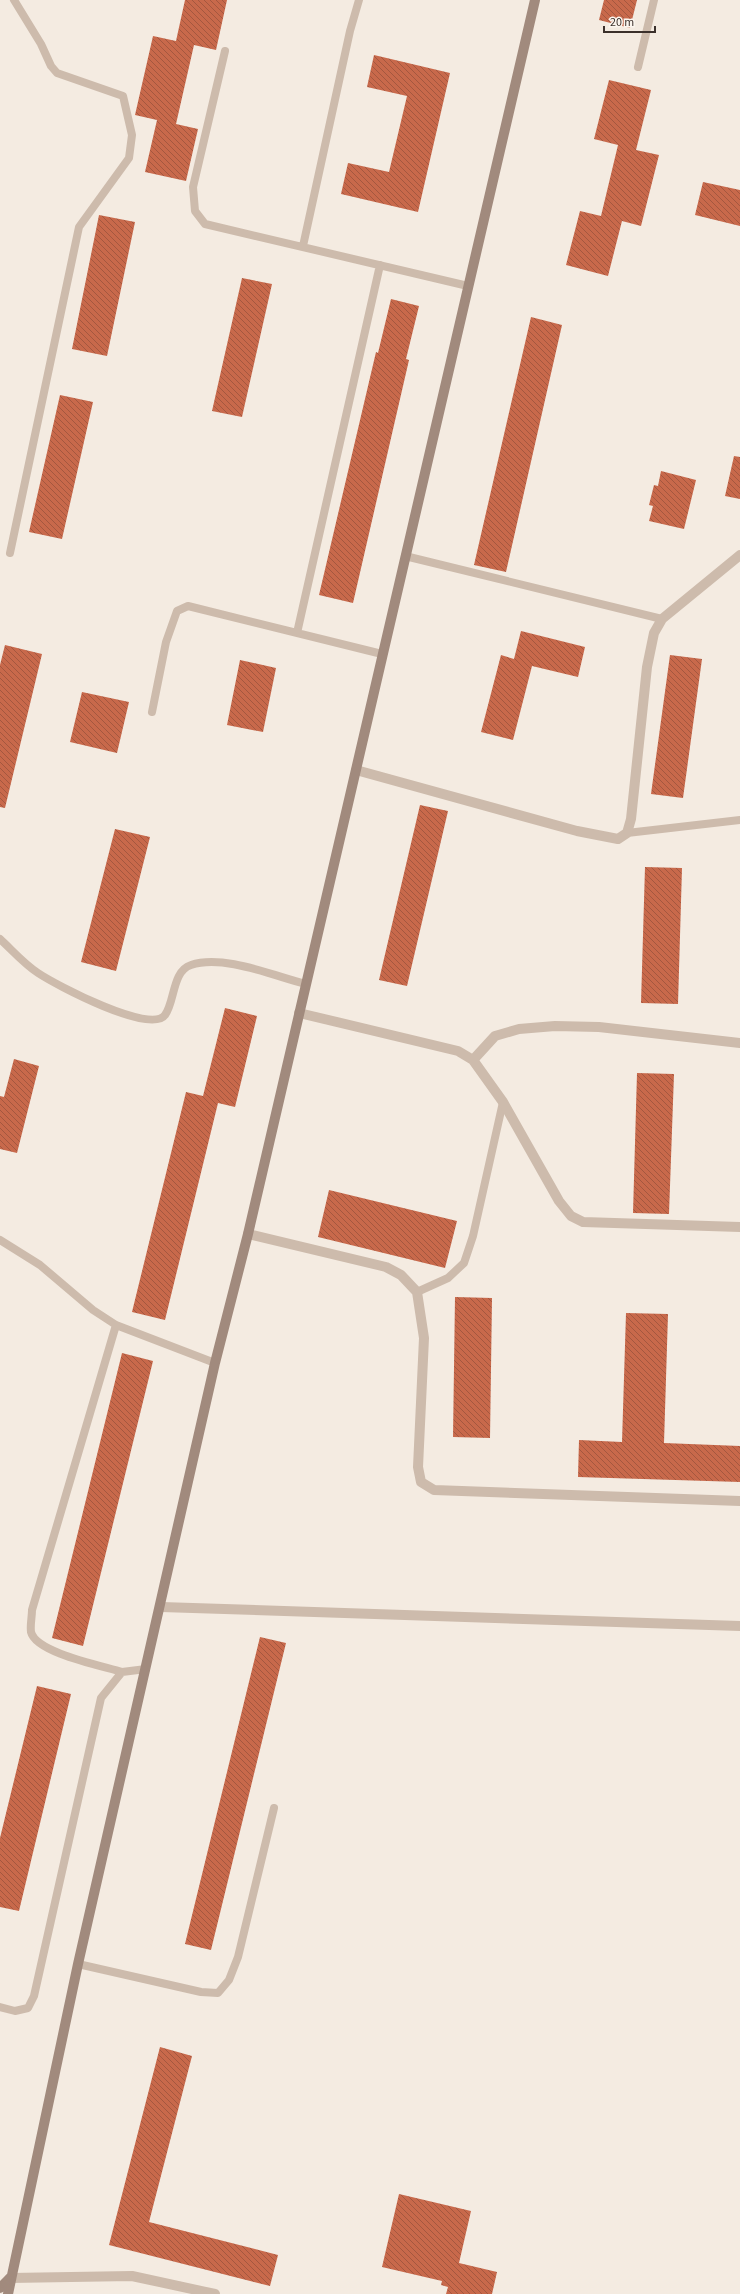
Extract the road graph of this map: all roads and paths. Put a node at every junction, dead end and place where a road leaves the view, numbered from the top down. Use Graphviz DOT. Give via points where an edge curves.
graph roads {
  1 [pos="14,0"];
  2 [pos="359,0"];
  3 [pos="535,0"];
  4 [pos="654,0"];
  5 [pos="225,51"];
  6 [pos="638,67"];
  7 [pos="303,246"];
  8 [pos="380,265"];
  9 [pos="468,286"];
  10 [pos="10,553"];
  11 [pos="740,554"];
  12 [pos="405,556"];
  13 [pos="662,618"];
  14 [pos="297,633"];
  15 [pos="382,654"];
  16 [pos="152,712"];
  17 [pos="356,770"];
  18 [pos="740,820"];
  19 [pos="626,833"];
  20 [pos="0,938"];
  21 [pos="306,984"];
  22 [pos="299,1013"];
  23 [pos="740,1043"];
  24 [pos="473,1060"];
  25 [pos="503,1102"];
  26 [pos="740,1227"];
  27 [pos="248,1234"];
  28 [pos="0,1240"];
  29 [pos="417,1292"];
  30 [pos="116,1325"];
  31 [pos="216,1363"];
  32 [pos="740,1501"];
  33 [pos="161,1607"];
  34 [pos="740,1626"];
  35 [pos="146,1669"];
  36 [pos="122,1672"];
  37 [pos="274,1808"];
  38 [pos="78,1964"];
  39 [pos="0,2007"];
  40 [pos="10,2278"];
  41 [pos="0,2288"];
  42 [pos="8,2294"];
  43 [pos="215,2294"];
  1 -- 10 [label="lane" via="57,73 123,96 132,135 129,158 79,227"];
  2 -- 7 [label="lane"];
  3 -- 9 [label="main road"];
  4 -- 6 [label="lane"];
  5 -- 7 [label="lane" via="193,187 195,211 205,224"];
  7 -- 8 [label="lane"];
  8 -- 9 [label="lane"];
  8 -- 14 [label="lane"];
  9 -- 12 [label="main road"];
  11 -- 13 [label="street"];
  12 -- 13 [label="lane"];
  12 -- 15 [label="main road"];
  13 -- 19 [label="street" via="654,633 647,667 631,819"];
  14 -- 15 [label="lane"];
  14 -- 16 [label="lane" via="188,606 177,611 166,642"];
  15 -- 17 [label="main road"];
  17 -- 19 [label="street" via="602,838 618,839"];
  17 -- 21 [label="main road"];
  18 -- 19 [label="lane"];
  20 -- 21 [label="lane" via="38,973 127,1016 150,1021 159,1020 166,1015 179,976 188,965 203,962 228,964"];
  21 -- 22 [label="main road"];
  22 -- 24 [label="street" via="458,1050"];
  22 -- 27 [label="main road"];
  23 -- 24 [label="street" via="599,1027 555,1026 519,1029 495,1036"];
  24 -- 25 [label="street"];
  25 -- 26 [label="street" via="559,1201 571,1216 583,1222"];
  25 -- 29 [label="lane" via="473,1236 464,1263 448,1278"];
  27 -- 29 [label="street" via="386,1267 401,1275"];
  27 -- 31 [label="main road"];
  28 -- 30 [label="lane" via="40,1265 93,1310"];
  29 -- 32 [label="street" via="424,1338 418,1467 421,1482 434,1490"];
  30 -- 31 [label="lane"];
  30 -- 36 [label="lane" via="32,1610 31,1633 39,1644 59,1653"];
  31 -- 33 [label="main road"];
  33 -- 34 [label="street"];
  33 -- 35 [label="main road"];
  35 -- 36 [label="lane"];
  35 -- 38 [label="main road"];
  36 -- 39 [label="lane" via="101,1698 34,1996 28,2008 15,2011"];
  37 -- 38 [label="lane" via="238,1957 229,1980 218,1992 201,1992"];
  38 -- 40 [label="main road"];
  40 -- 41 [label="main road"];
  40 -- 42 [label="main road"];
  40 -- 43 [label="street" via="132,2276"];
}
